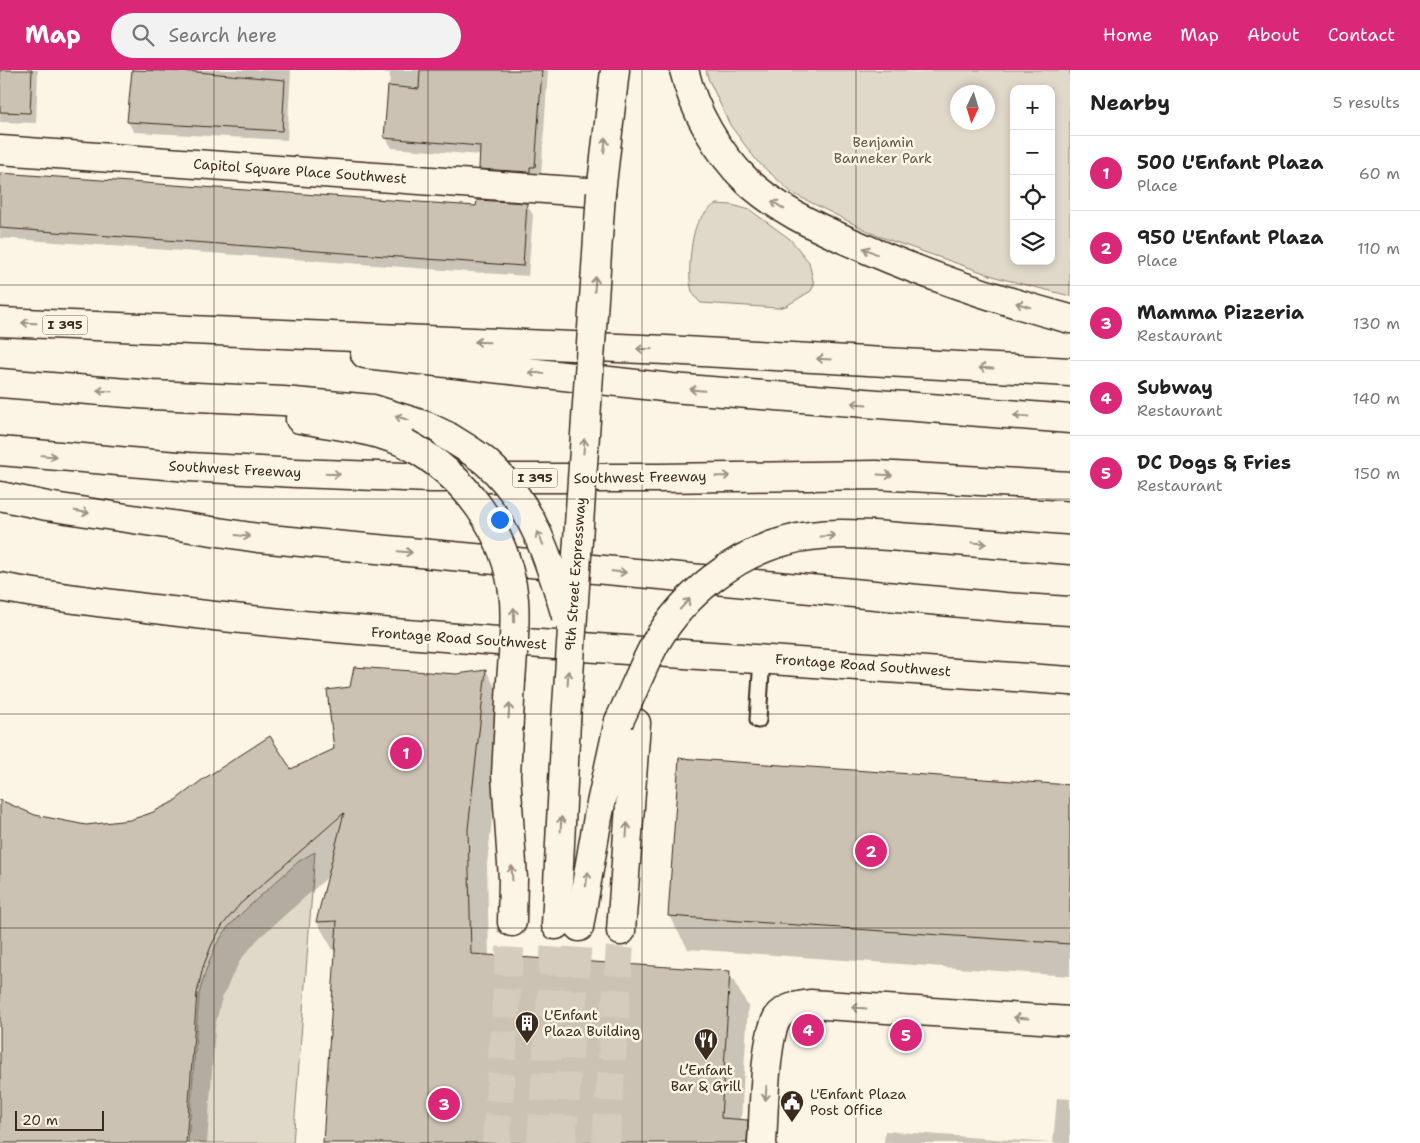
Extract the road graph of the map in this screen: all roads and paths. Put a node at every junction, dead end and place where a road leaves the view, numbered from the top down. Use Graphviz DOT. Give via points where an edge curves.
graph roads {
  1 [pos="615,70"];
  2 [pos="684,70"];
  3 [pos="0,150"];
  4 [pos="601,193"];
  5 [pos="1070,319"];
  6 [pos="0,322"];
  7 [pos="130,327"];
  8 [pos="1070,372"];
  9 [pos="0,383"];
  10 [pos="152,395"];
  11 [pos="1070,419"];
  12 [pos="0,451"];
  13 [pos="1070,486"];
  14 [pos="0,496"];
  15 [pos="1070,550"];
  16 [pos="0,587"];
  17 [pos="1005,607"];
  18 [pos="1070,611"];
  19 [pos="1070,617"];
  20 [pos="571,634"];
  21 [pos="762,658"];
  22 [pos="1070,681"];
  23 [pos="758,720"];
  24 [pos="628,722"];
  25 [pos="512,922"];
  26 [pos="621,931"];
  27 [pos="1070,1021"];
  28 [pos="762,1143"];
  4 -- 1 [label="main road, 9th Street Expressway, one-way"];
  5 -- 2 [label="main road, one-way" via="879,255 794,216 747,181 731,164 705,123"];
  3 -- 4 [label="main road, Capitol Square Place Southwest"];
  20 -- 4 [label="main road, 9th Street Expressway, one-way, bridge"];
  7 -- 6 [label="main road, I 395, one-way"];
  8 -- 7 [label="main road, I 395, one-way" via="666,350"];
  11 -- 7 [label="main road, one-way" via="672,388"];
  10 -- 9 [label="main road, one-way"];
  20 -- 10 [label="main road, one-way, bridge" via="546,550 524,505 486,462 447,436 373,409"];
  25 -- 10 [label="main road, one-way, bridge" via="513,880 506,775 514,600 498,540 479,506 448,471 427,455 385,435 360,428"];
  12 -- 13 [label="main road, Southwest Freeway / I 395, one-way" via="189,467 431,478 876,475"];
  14 -- 17 [label="main road, one-way" via="258,538"];
  24 -- 15 [label="main road, one-way, bridge" via="656,643 669,622 724,570 786,540 832,535"];
  16 -- 21 [label="main road, Frontage Road Southwest" via="257,621 470,640"];
  17 -- 18 [label="main road"];
  17 -- 19 [label="main road"];
  20 -- 24 [label="main road, 9th Street Expressway, bridge" via="566,722 568,926"];
  21 -- 22 [label="main road, Frontage Road Southwest"];
  21 -- 23 [label="lane"];
  26 -- 24 [label="main road, one-way"];
  27 -- 28 [label="main road, one-way" via="810,1004 786,1010 779,1016 769,1040"];
}
